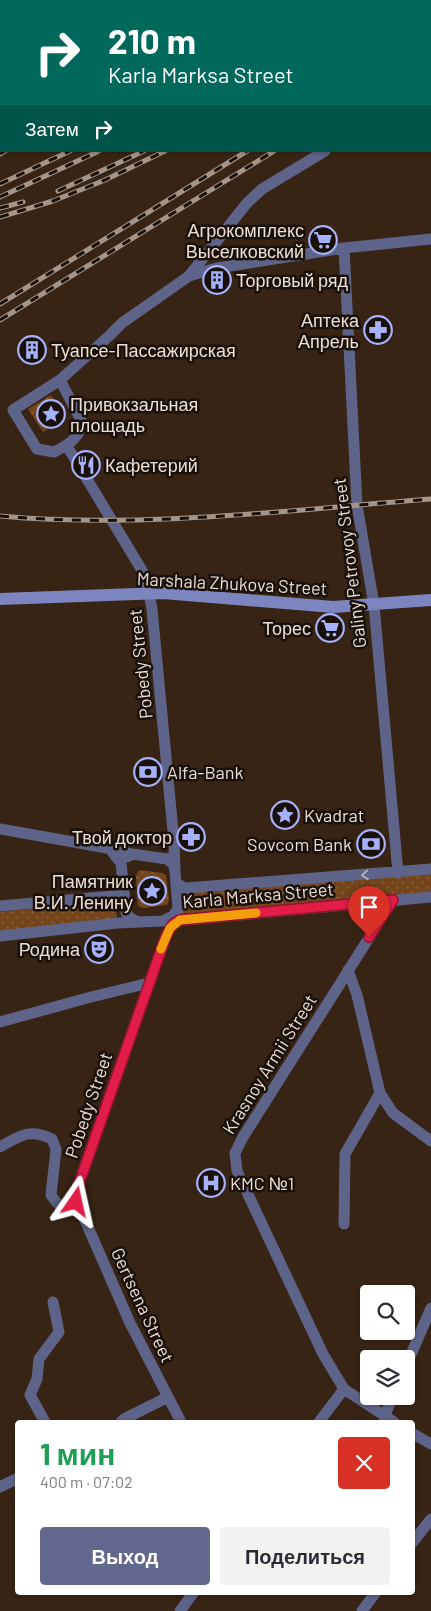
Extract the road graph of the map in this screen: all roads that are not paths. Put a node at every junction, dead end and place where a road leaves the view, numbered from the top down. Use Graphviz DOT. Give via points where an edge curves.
graph roads {
  1 [pos="323,152"];
  2 [pos="431,239"];
  3 [pos="344,248"];
  4 [pos="189,276"];
  5 [pos="60,380"];
  6 [pos="67,446"];
  7 [pos="150,593"];
  8 [pos="0,599"];
  9 [pos="431,600"];
  10 [pos="374,605"];
  11 [pos="0,828"];
  12 [pos="110,849"];
  13 [pos="132,854"];
  14 [pos="171,856"];
  15 [pos="122,869"];
  16 [pos="431,869"];
  17 [pos="398,873"];
  18 [pos="176,877"];
  19 [pos="124,895"];
  20 [pos="431,897"];
  21 [pos="393,900"];
  22 [pos="0,906"];
  23 [pos="126,913"];
  24 [pos="136,921"];
  25 [pos="170,922"];
  26 [pos="118,923"];
  27 [pos="0,936"];
  28 [pos="348,970"];
  29 [pos="149,983"];
  30 [pos="0,1022"];
  31 [pos="380,1093"];
  32 [pos="431,1141"];
  33 [pos="0,1147"];
  34 [pos="76,1202"];
  35 [pos="344,1224"];
  36 [pos="53,1302"];
  37 [pos="431,1308"];
  38 [pos="413,1350"];
  39 [pos="344,1389"];
  40 [pos="168,1397"];
  41 [pos="392,1405"];
  42 [pos="44,1420"];
  43 [pos="123,1420"];
  44 [pos="180,1420"];
  45 [pos="321,1420"];
  46 [pos="389,1420"];
  47 [pos="415,1436"];
  48 [pos="431,1444"];
  49 [pos="15,1480"];
  50 [pos="0,1487"];
  51 [pos="431,1519"];
  52 [pos="415,1539"];
  53 [pos="192,1595"];
  54 [pos="374,1595"];
  55 [pos="180,1611"];
  56 [pos="362,1611"];
  1 -- 4 [label="street" via="262,189"];
  2 -- 3 [label="street"];
  3 -- 4 [label="street"];
  3 -- 10 [label="street, Galiny Petrovoy Street" via="357,505"];
  4 -- 5 [label="street" via="122,323"];
  5 -- 6 [label="street" via="83,424 78,437"];
  5 -- 6 [label="street" via="13,410 37,449 54,452"];
  6 -- 7 [label="street, Pobedy Street" via="135,557"];
  7 -- 8 [label="main road, Marshala Zhukova Street"];
  7 -- 10 [label="main road, Marshala Zhukova Street" via="333,607"];
  7 -- 14 [label="street, Pobedy Street"];
  9 -- 10 [label="main road, Marshala Zhukova Street"];
  10 -- 17 [label="street, Galiny Petrovoy Street"];
  11 -- 12 [label="street"];
  12 -- 13 [label="street"];
  12 -- 15 [label="street"];
  13 -- 14 [label="street"];
  13 -- 15 [label="street" via="124,859"];
  14 -- 18 [label="street"];
  15 -- 19 [label="street"];
  16 -- 17 [label="street, Karla Marksa Street"];
  17 -- 18 [label="street, Karla Marksa Street, one-way" via="186,888"];
  18 -- 25 [label="street"];
  19 -- 22 [label="street"];
  19 -- 23 [label="street"];
  20 -- 21 [label="street, Karla Marksa Street"];
  21 -- 25 [label="street, Karla Marksa Street"];
  21 -- 28 [label="street, Krasnoy Armii Street"];
  23 -- 24 [label="street"];
  23 -- 26 [label="street"];
  24 -- 25 [label="street, Karla Marksa Street"];
  24 -- 26 [label="street, Karla Marksa Street"];
  25 -- 29 [label="street, Pobedy Street"];
  26 -- 27 [label="street, Karla Marksa Street"];
  28 -- 31 [label="street"];
  28 -- 39 [label="street, Krasnoy Armii Street" via="235,1152 238,1171 323,1354"];
  29 -- 30 [label="street"];
  29 -- 34 [label="street, Pobedy Street" via="77,1189"];
  31 -- 32 [label="street" via="393,1114"];
  31 -- 35 [label="street" via="345,1154"];
  33 -- 34 [label="street" via="37,1132 52,1139 56,1149 51,1194 62,1206"];
  34 -- 40 [label="street, Gertsena Street" via="130,1323"];
  36 -- 42 [label="street" via="59,1332 39,1359 37,1379 30,1396"];
  37 -- 38 [label="street"];
  39 -- 45 [label="street"];
  39 -- 46 [label="street, Krasnoy Armii Street"];
  40 -- 43 [label="street"];
  40 -- 44 [label="street, Gertsena Street"];
  41 -- 46 [label="street"];
  47 -- 48 [label="street"];
  49 -- 50 [label="street"];
  51 -- 52 [label="street"];
  53 -- 55 [label="street"];
  54 -- 56 [label="street"];
}
